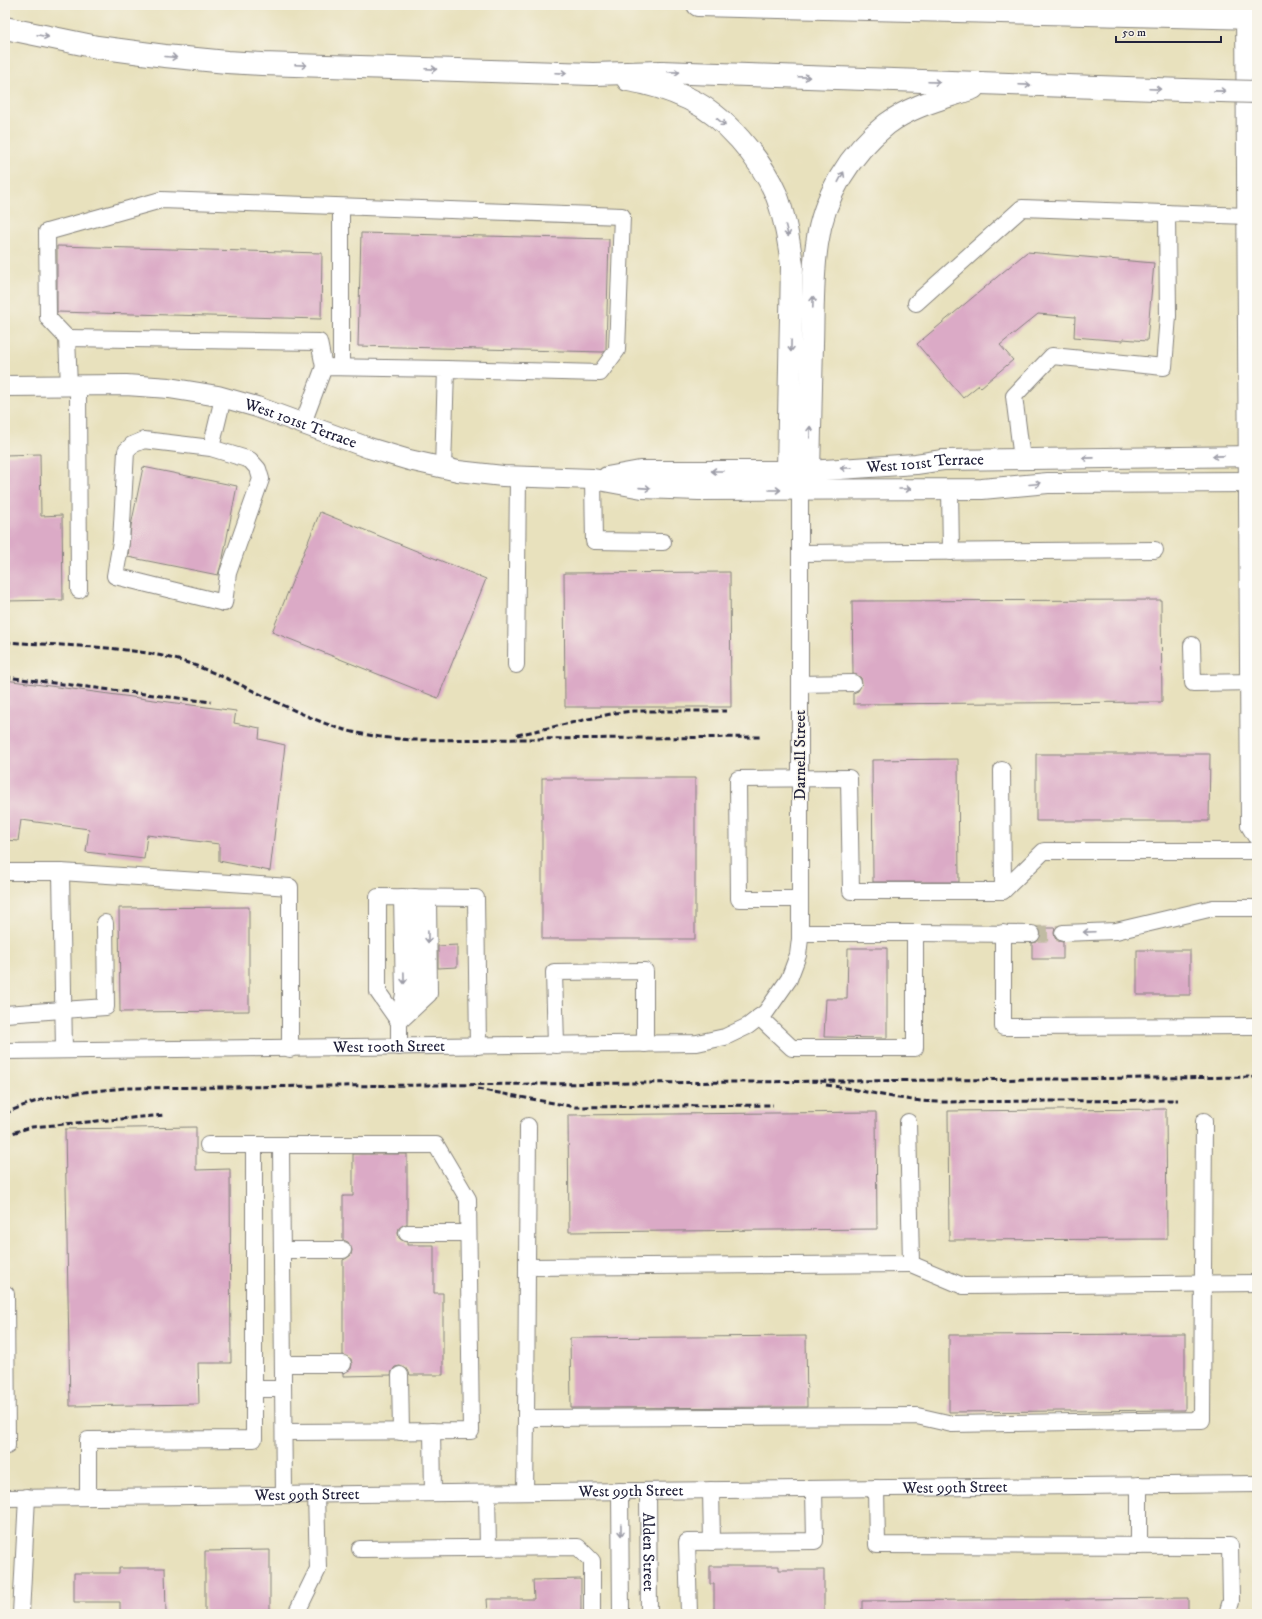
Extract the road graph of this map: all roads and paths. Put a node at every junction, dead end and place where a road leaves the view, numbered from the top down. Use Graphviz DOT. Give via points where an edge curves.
graph roads {
  1 [pos="698,5"];
  2 [pos="1250,14"];
  3 [pos="5,28"];
  4 [pos="593,74"];
  5 [pos="986,84"];
  6 [pos="1257,92"];
  7 [pos="341,207"];
  8 [pos="1167,213"];
  9 [pos="1253,216"];
  10 [pos="916,303"];
  11 [pos="67,338"];
  12 [pos="324,367"];
  13 [pos="341,367"];
  14 [pos="446,369"];
  15 [pos="5,386"];
  16 [pos="74,386"];
  17 [pos="223,398"];
  18 [pos="303,423"];
  19 [pos="211,448"];
  20 [pos="1253,456"];
  21 [pos="1022,459"];
  22 [pos="443,468"];
  23 [pos="788,470"];
  24 [pos="518,477"];
  25 [pos="593,479"];
  26 [pos="805,480"];
  27 [pos="1253,482"];
  28 [pos="950,489"];
  29 [pos="663,542"];
  30 [pos="1155,550"];
  31 [pos="951,552"];
  32 [pos="800,553"];
  33 [pos="79,590"];
  34 [pos="1192,645"];
  35 [pos="516,664"];
  36 [pos="1254,682"];
  37 [pos="800,684"];
  38 [pos="853,684"];
  39 [pos="1002,770"];
  40 [pos="800,778"];
  41 [pos="1257,835"];
  42 [pos="1257,851"];
  43 [pos="5,872"];
  44 [pos="61,872"];
  45 [pos="1002,891"];
  46 [pos="415,897"];
  47 [pos="800,899"];
  48 [pos="1257,908"];
  49 [pos="105,922"];
  50 [pos="800,933"];
  51 [pos="915,933"];
  52 [pos="1003,933"];
  53 [pos="1063,933"];
  54 [pos="1032,934"];
  55 [pos="64,1010"];
  56 [pos="5,1014"];
  57 [pos="762,1014"];
  58 [pos="399,1022"];
  59 [pos="1257,1026"];
  60 [pos="645,1044"];
  61 [pos="556,1045"];
  62 [pos="478,1046"];
  63 [pos="399,1047"];
  64 [pos="290,1049"];
  65 [pos="64,1050"];
  66 [pos="5,1051"];
  67 [pos="1204,1121"];
  68 [pos="908,1122"];
  69 [pos="528,1126"];
  70 [pos="208,1145"];
  71 [pos="254,1145"];
  72 [pos="281,1145"];
  73 [pos="407,1233"];
  74 [pos="468,1233"];
  75 [pos="282,1250"];
  76 [pos="343,1250"];
  77 [pos="911,1264"];
  78 [pos="527,1267"];
  79 [pos="1257,1283"];
  80 [pos="1203,1284"];
  81 [pos="5,1294"];
  82 [pos="283,1364"];
  83 [pos="344,1364"];
  84 [pos="400,1375"];
  85 [pos="254,1389"];
  86 [pos="283,1389"];
  87 [pos="526,1418"];
  88 [pos="432,1431"];
  89 [pos="284,1432"];
  90 [pos="401,1432"];
  91 [pos="5,1446"];
  92 [pos="1257,1484"];
  93 [pos="1139,1485"];
  94 [pos="876,1488"];
  95 [pos="814,1489"];
  96 [pos="711,1490"];
  97 [pos="620,1491"];
  98 [pos="648,1491"];
  99 [pos="525,1492"];
  100 [pos="433,1493"];
  101 [pos="487,1493"];
  102 [pos="316,1494"];
  103 [pos="284,1495"];
  104 [pos="88,1497"];
  105 [pos="5,1498"];
  106 [pos="27,1498"];
  107 [pos="712,1542"];
  108 [pos="1139,1546"];
  109 [pos="488,1548"];
  110 [pos="360,1549"];
  111 [pos="21,1614"];
  112 [pos="296,1614"];
  113 [pos="592,1614"];
  114 [pos="621,1614"];
  115 [pos="649,1614"];
  116 [pos="689,1614"];
  117 [pos="1227,1614"];
  1 -- 2 [label="highway"];
  2 -- 9 [label="main road"];
  3 -- 4 [label="highway, one-way" via="97,47 227,62"];
  4 -- 5 [label="highway, one-way" via="661,72"];
  4 -- 23 [label="highway, one-way" via="643,83 689,99 730,130 751,153 776,195 789,241 792,265"];
  5 -- 6 [label="highway, one-way, bridge"];
  26 -- 5 [label="highway, one-way" via="817,243 831,195 844,170 859,151 888,124 918,106"];
  7 -- 11 [label="street" via="161,200 47,232 48,318"];
  7 -- 13 [label="street"];
  7 -- 14 [label="street" via="622,216 617,350 600,373"];
  8 -- 9 [label="street"];
  8 -- 10 [label="street" via="1022,208"];
  8 -- 21 [label="street" via="1168,316 1164,367 1052,356 1014,396"];
  9 -- 20 [label="main road"];
  11 -- 12 [label="street" via="319,342"];
  11 -- 16 [label="street"];
  12 -- 13 [label="street"];
  12 -- 18 [label="street"];
  13 -- 14 [label="street"];
  14 -- 22 [label="street"];
  15 -- 16 [label="main road, West 101st Terrace"];
  16 -- 17 [label="main road, West 101st Terrace" via="126,385 169,388"];
  16 -- 33 [label="street"];
  17 -- 18 [label="main road, West 101st Terrace"];
  17 -- 19 [label="street"];
  18 -- 22 [label="main road, West 101st Terrace" via="368,448"];
  19 -- 19 [label="street" via="144,440 126,451 121,542 115,576 224,604 228,573 261,479 258,469 250,460"];
  20 -- 21 [label="main road, West 101st Terrace, one-way"];
  20 -- 27 [label="main road"];
  21 -- 26 [label="main road, West 101st Terrace, one-way" via="943,460"];
  22 -- 24 [label="main road, West 101st Terrace"];
  23 -- 25 [label="main road, West 101st Terrace, one-way" via="640,471"];
  23 -- 26 [label="highway"];
  24 -- 25 [label="main road, West 101st Terrace"];
  24 -- 35 [label="street"];
  25 -- 26 [label="main road, West 101st Terrace, one-way" via="642,488 699,490"];
  25 -- 29 [label="street" via="594,541"];
  26 -- 28 [label="main road, West 101st Terrace, one-way"];
  26 -- 32 [label="street, Darnell Street"];
  28 -- 27 [label="main road, West 101st Terrace, one-way" via="1048,483"];
  27 -- 36 [label="main road"];
  28 -- 31 [label="street"];
  30 -- 31 [label="street"];
  31 -- 32 [label="street"];
  32 -- 37 [label="street, Darnell Street"];
  34 -- 36 [label="street" via="1193,683"];
  36 -- 41 [label="main road" via="1251,826"];
  37 -- 38 [label="street"];
  37 -- 40 [label="street, Darnell Street"];
  39 -- 45 [label="street"];
  40 -- 45 [label="street" via="849,778 851,891"];
  40 -- 47 [label="street, Darnell Street"];
  40 -- 47 [label="street" via="738,779 739,899"];
  42 -- 45 [label="street" via="1044,851"];
  43 -- 44 [label="street"];
  44 -- 55 [label="street"];
  44 -- 64 [label="street" via="290,888"];
  46 -- 58 [label="street, one-way"];
  46 -- 58 [label="street, one-way" via="429,994"];
  46 -- 58 [label="street" via="378,897 378,992"];
  46 -- 62 [label="street" via="476,898"];
  47 -- 50 [label="street, Darnell Street"];
  48 -- 53 [label="street, one-way" via="1213,908 1116,931"];
  49 -- 55 [label="street" via="106,1007"];
  50 -- 51 [label="street"];
  50 -- 57 [label="street, Darnell Street" via="798,955 789,979"];
  51 -- 52 [label="street"];
  51 -- 57 [label="street" via="915,1048 792,1048"];
  52 -- 54 [label="street"];
  52 -- 59 [label="street" via="1003,1027"];
  55 -- 56 [label="street"];
  55 -- 65 [label="street"];
  57 -- 60 [label="street, West 100th Street" via="748,1026 725,1037 697,1043"];
  58 -- 63 [label="street"];
  60 -- 61 [label="street, West 100th Street"];
  60 -- 61 [label="street" via="645,971 554,972"];
  61 -- 62 [label="street, West 100th Street"];
  62 -- 63 [label="street, West 100th Street"];
  63 -- 64 [label="street, West 100th Street"];
  64 -- 65 [label="street, West 100th Street"];
  65 -- 66 [label="street, West 100th Street"];
  67 -- 80 [label="street"];
  68 -- 77 [label="street"];
  69 -- 78 [label="street"];
  70 -- 71 [label="street"];
  71 -- 72 [label="street"];
  71 -- 85 [label="street"];
  72 -- 74 [label="street" via="436,1145 468,1199"];
  72 -- 75 [label="street"];
  73 -- 74 [label="street"];
  74 -- 88 [label="street" via="471,1431"];
  75 -- 76 [label="street"];
  75 -- 82 [label="street"];
  77 -- 78 [label="street"];
  77 -- 80 [label="street" via="963,1286"];
  78 -- 87 [label="street"];
  79 -- 80 [label="street"];
  80 -- 87 [label="street" via="1202,1420 952,1424 917,1416"];
  81 -- 91 [label="street"];
  82 -- 83 [label="street"];
  82 -- 86 [label="street"];
  84 -- 90 [label="street"];
  85 -- 86 [label="street"];
  85 -- 104 [label="street" via="254,1440 88,1440"];
  86 -- 89 [label="street"];
  87 -- 99 [label="street"];
  88 -- 90 [label="street"];
  88 -- 100 [label="street"];
  89 -- 90 [label="street"];
  89 -- 103 [label="street"];
  92 -- 93 [label="street, West 99th Street"];
  93 -- 94 [label="street, West 99th Street"];
  93 -- 108 [label="street"];
  94 -- 95 [label="street, West 99th Street"];
  94 -- 108 [label="street" via="877,1545"];
  95 -- 96 [label="street, West 99th Street"];
  95 -- 107 [label="street" via="815,1541"];
  96 -- 98 [label="street, West 99th Street"];
  96 -- 107 [label="street"];
  97 -- 98 [label="street, West 99th Street"];
  97 -- 99 [label="street, West 99th Street"];
  97 -- 114 [label="street, Alden Street, one-way"];
  98 -- 115 [label="street, Alden Street"];
  99 -- 101 [label="street, West 99th Street"];
  100 -- 101 [label="street, West 99th Street"];
  100 -- 102 [label="street, West 99th Street"];
  101 -- 109 [label="street"];
  102 -- 103 [label="street, West 99th Street"];
  102 -- 112 [label="street" via="318,1569"];
  103 -- 104 [label="street, West 99th Street"];
  104 -- 106 [label="street, West 99th Street"];
  105 -- 106 [label="street, West 99th Street"];
  106 -- 111 [label="street"];
  107 -- 116 [label="street" via="687,1542"];
  108 -- 117 [label="street" via="1230,1546 1231,1601"];
  109 -- 110 [label="street"];
  109 -- 113 [label="street" via="578,1547 592,1561"];
}
